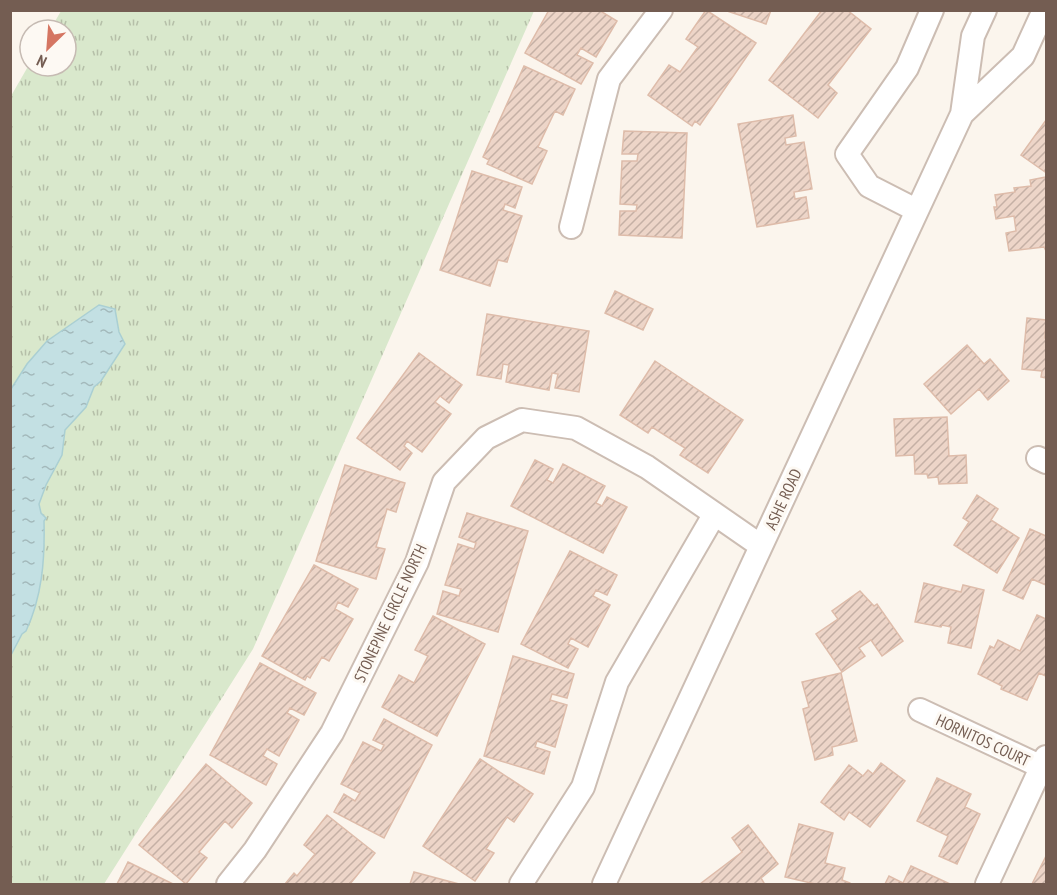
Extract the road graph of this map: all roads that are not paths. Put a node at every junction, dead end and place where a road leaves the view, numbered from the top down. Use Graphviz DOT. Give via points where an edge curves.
graph roads {
  1 [pos="661,10"];
  2 [pos="932,10"];
  3 [pos="985,10"];
  4 [pos="1044,10"];
  5 [pos="962,114"];
  6 [pos="916,210"];
  7 [pos="571,227"];
  8 [pos="714,515"];
  9 [pos="761,546"];
  10 [pos="920,710"];
  11 [pos="1045,765"];
  12 [pos="228,885"];
  13 [pos="521,885"];
  14 [pos="603,885"];
  15 [pos="987,885"];
  1 -- 7 [label="street" via="609,78"];
  2 -- 6 [label="street" via="907,68 847,154 869,186"];
  3 -- 5 [label="street, ASHE ROAD" via="973,36"];
  4 -- 5 [label="street, ASHE ROAD" via="1023,56"];
  5 -- 6 [label="street, ASHE ROAD"];
  6 -- 9 [label="street, ASHE ROAD"];
  8 -- 9 [label="street, STONEPINE CIRCLE NORTH"];
  8 -- 12 [label="street, STONEPINE CIRCLE NORTH" via="648,467 576,428 522,420 486,438 444,482 417,562 332,732"];
  8 -- 13 [label="street" via="617,682 583,787"];
  9 -- 14 [label="street, ASHE ROAD"];
  10 -- 11 [label="street, HORNITOS COURT"];
  11 -- 15 [label="street"];
}
